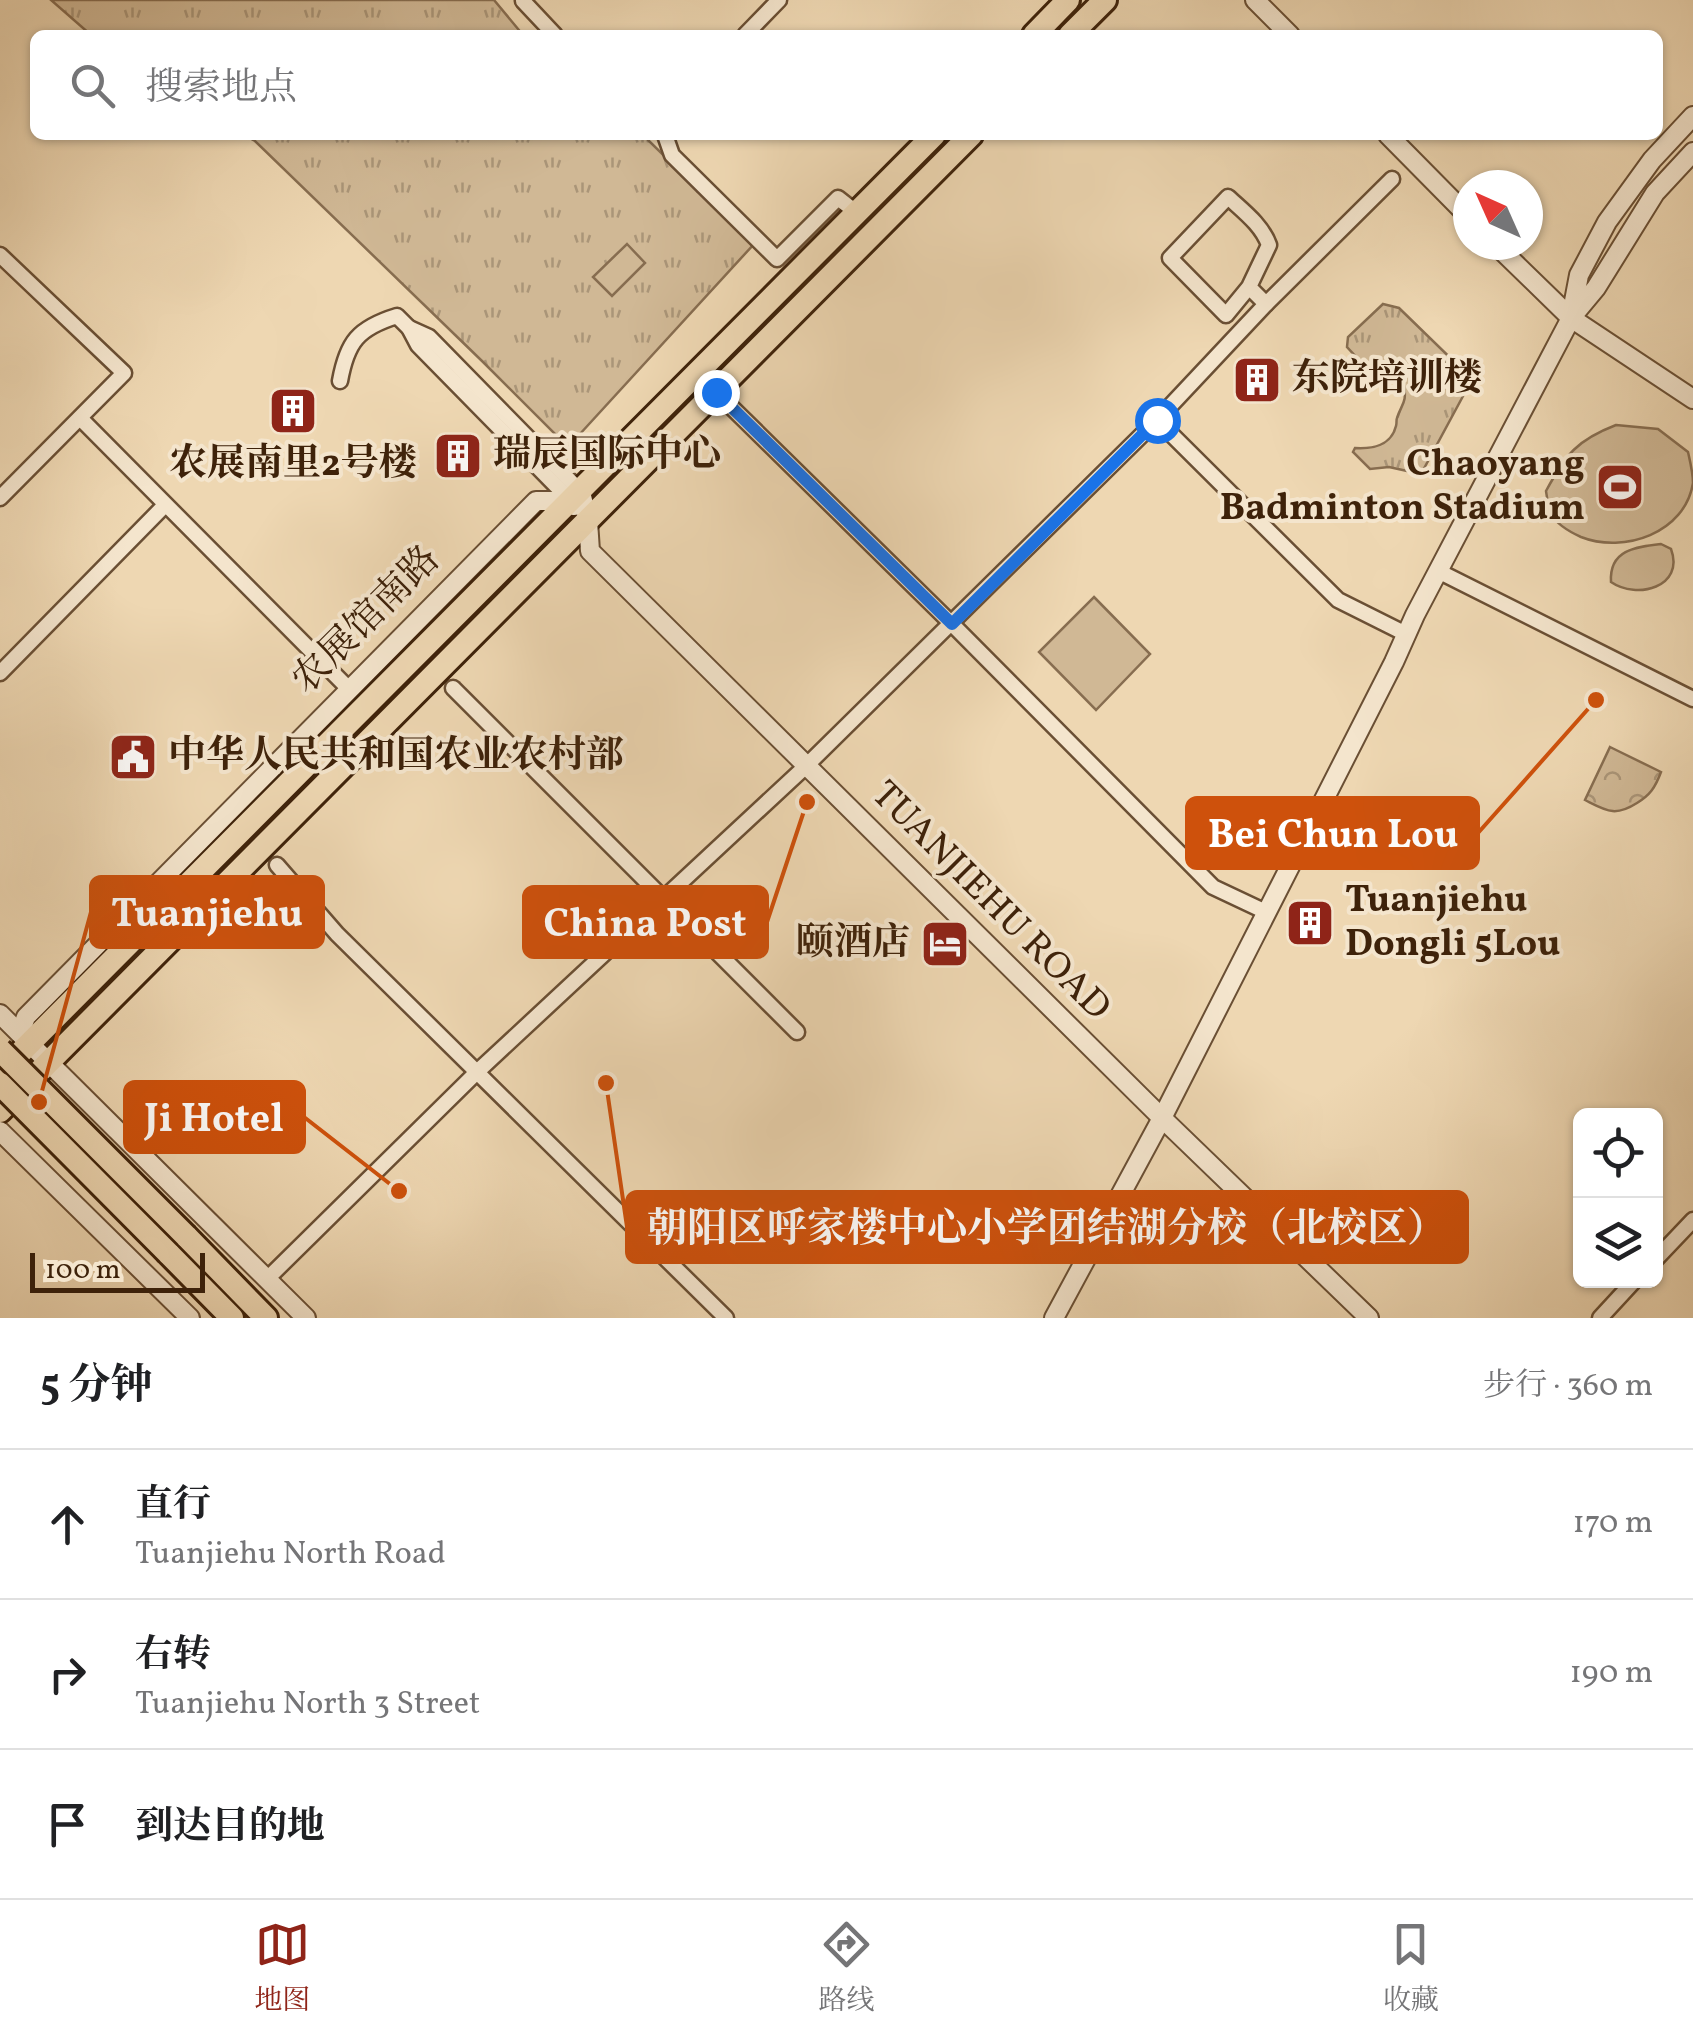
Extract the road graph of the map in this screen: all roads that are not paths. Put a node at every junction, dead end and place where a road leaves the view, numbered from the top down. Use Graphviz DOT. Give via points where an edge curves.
graph roads {
  1 [pos="779,0"];
  2 [pos="1068,0"];
  3 [pos="1105,0"];
  4 [pos="1256,0"];
  5 [pos="523,1"];
  6 [pos="551,30"];
  7 [pos="750,30"];
  8 [pos="1039,30"];
  9 [pos="1075,30"];
  10 [pos="1285,30"];
  11 [pos="1693,116"];
  12 [pos="667,140"];
  13 [pos="929,140"];
  14 [pos="966,140"];
  15 [pos="1393,140"];
  16 [pos="1693,152"];
  17 [pos="1392,179"];
  18 [pos="1453,201"];
  19 [pos="857,213"];
  20 [pos="0,255"];
  21 [pos="1511,260"];
  22 [pos="1249,287"];
  23 [pos="1266,304"];
  24 [pos="1571,318"];
  25 [pos="340,381"];
  26 [pos="716,392"];
  27 [pos="1693,399"];
  28 [pos="80,418"];
  29 [pos="1157,420"];
  30 [pos="576,496"];
  31 [pos="0,498"];
  32 [pos="165,506"];
  33 [pos="588,521"];
  34 [pos="1440,572"];
  35 [pos="952,624"];
  36 [pos="1406,634"];
  37 [pos="0,673"];
  38 [pos="453,688"];
  39 [pos="349,690"];
  40 [pos="1693,699"];
  41 [pos="806,766"];
  42 [pos="277,866"];
  43 [pos="666,898"];
  44 [pos="1266,912"];
  45 [pos="0,1014"];
  46 [pos="797,1032"];
  47 [pos="25,1038"];
  48 [pos="0,1050"];
  49 [pos="50,1063"];
  50 [pos="478,1071"];
  51 [pos="0,1073"];
  52 [pos="0,1084"];
  53 [pos="0,1111"];
  54 [pos="1162,1118"];
  55 [pos="0,1131"];
  56 [pos="149,1162"];
  57 [pos="92,1220"];
  58 [pos="1693,1220"];
  59 [pos="1663,1252"];
  60 [pos="267,1278"];
  61 [pos="1628,1288"];
  62 [pos="190,1318"];
  63 [pos="232,1318"];
  64 [pos="266,1318"];
  65 [pos="306,1318"];
  66 [pos="726,1318"];
  67 [pos="1054,1318"];
  68 [pos="1369,1318"];
  69 [pos="1600,1318"];
  1 -- 7 [label="street"];
  2 -- 8 [label="main road"];
  3 -- 9 [label="main road"];
  4 -- 10 [label="street"];
  5 -- 6 [label="street"];
  11 -- 24 [label="street" via="1607,222 1579,275"];
  12 -- 19 [label="street" via="672,155 777,259 838,198"];
  13 -- 19 [label="main road"];
  14 -- 26 [label="main road"];
  15 -- 18 [label="street"];
  16 -- 24 [label="street" via="1655,192"];
  17 -- 23 [label="street"];
  19 -- 30 [label="main road"];
  20 -- 28 [label="street" via="124,373"];
  21 -- 24 [label="street"];
  22 -- 22 [label="street" via="1269,245 1228,197 1170,258 1226,315"];
  22 -- 23 [label="street"];
  23 -- 29 [label="street"];
  24 -- 27 [label="street"];
  24 -- 34 [label="street"];
  25 -- 30 [label="street" via="346,350 365,330 396,316 429,337"];
  26 -- 33 [label="main road"];
  26 -- 35 [label="street"];
  28 -- 31 [label="street"];
  28 -- 32 [label="street"];
  29 -- 35 [label="street"];
  29 -- 36 [label="street" via="1338,600"];
  30 -- 33 [label="street, TUANJIEHU ROAD"];
  30 -- 39 [label="street, 农展馆南路" via="536,501"];
  30 -- 47 [label="main road, 农展馆南路"];
  32 -- 37 [label="street"];
  32 -- 39 [label="street"];
  33 -- 41 [label="street, TUANJIEHU ROAD" via="590,551"];
  33 -- 49 [label="main road"];
  34 -- 36 [label="street"];
  34 -- 40 [label="street"];
  35 -- 41 [label="street"];
  35 -- 44 [label="street" via="1213,887"];
  36 -- 44 [label="street"];
  38 -- 43 [label="street"];
  39 -- 47 [label="street, 农展馆南路" via="37,1006 26,1018"];
  41 -- 43 [label="street"];
  41 -- 54 [label="street, TUANJIEHU ROAD"];
  42 -- 50 [label="street"];
  43 -- 46 [label="street"];
  43 -- 50 [label="street"];
  44 -- 54 [label="street"];
  45 -- 47 [label="street"];
  47 -- 49 [label="street"];
  47 -- 51 [label="main road"];
  48 -- 64 [label="main road, bridge"];
  49 -- 53 [label="main road"];
  49 -- 56 [label="street"];
  50 -- 60 [label="street"];
  50 -- 66 [label="street"];
  52 -- 63 [label="main road, bridge"];
  54 -- 67 [label="street"];
  54 -- 68 [label="street, TUANJIEHU ROAD"];
  55 -- 57 [label="street"];
  56 -- 57 [label="street"];
  56 -- 60 [label="street"];
  57 -- 62 [label="street"];
  58 -- 59 [label="street"];
  60 -- 65 [label="street"];
  61 -- 69 [label="street"];
}
